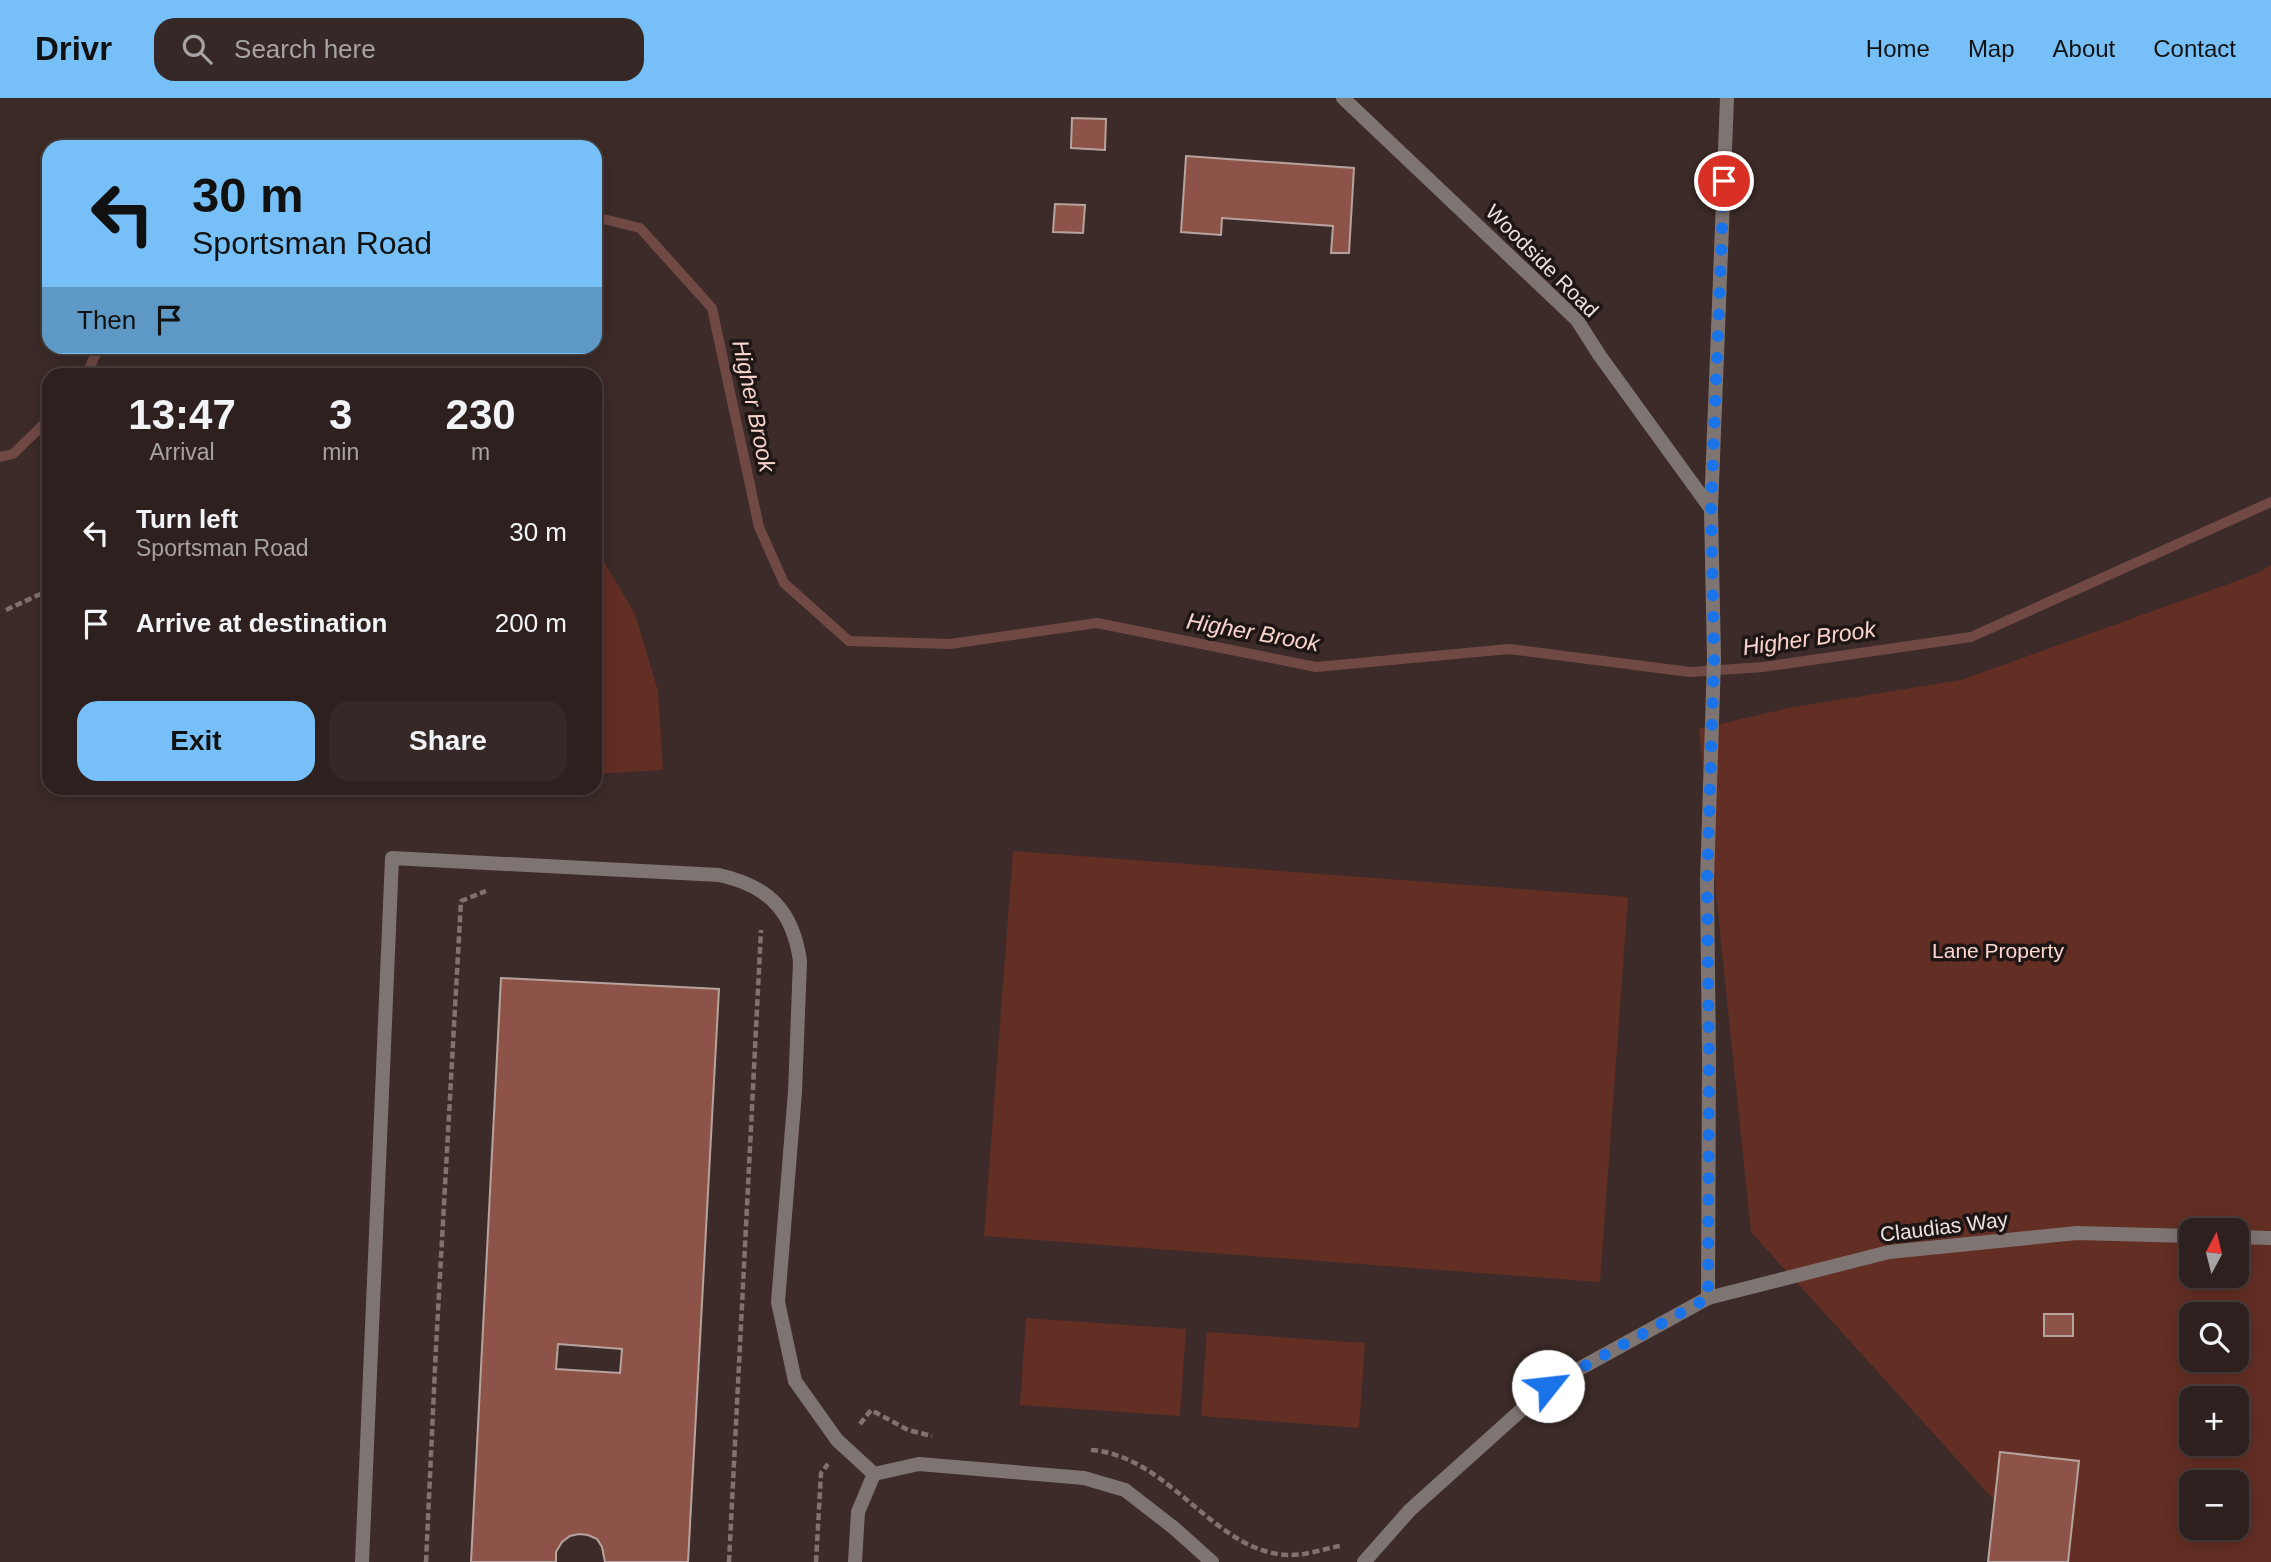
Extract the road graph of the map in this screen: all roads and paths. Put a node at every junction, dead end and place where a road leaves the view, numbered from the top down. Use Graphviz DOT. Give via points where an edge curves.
graph roads {
  1 [pos="1343,98"];
  2 [pos="1727,98"];
  3 [pos="1711,509"];
  4 [pos="42,593"];
  5 [pos="6,610"];
  6 [pos="487,890"];
  7 [pos="755,921"];
  8 [pos="2179,1236"];
  9 [pos="2249,1237"];
  10 [pos="2271,1238"];
  11 [pos="1708,1298"];
  12 [pos="871,1410"];
  13 [pos="843,1446"];
  14 [pos="874,1474"];
  15 [pos="362,1562"];
  16 [pos="426,1562"];
  17 [pos="729,1562"];
  18 [pos="816,1562"];
  19 [pos="855,1562"];
  20 [pos="1212,1562"];
  21 [pos="1364,1562"];
  1 -- 3 [label="street, Woodside Road" via="1577,320"];
  2 -- 3 [label="street"];
  3 -- 11 [label="street" via="1714,659 1707,881"];
  4 -- 5 [label="path"];
  6 -- 16 [label="path" via="461,901"];
  7 -- 17 [label="path" via="761,929"];
  8 -- 11 [label="street, Claudias Way" via="2077,1233 1889,1252"];
  9 -- 10 [label="street"];
  11 -- 21 [label="street, Claudias Way" via="1548,1386 1410,1510"];
  12 -- 13 [label="path"];
  13 -- 14 [label="street"];
  13 -- 15 [label="street" via="795,1381 778,1302 800,961 789,920 776,903 760,889 719,875 391,858"];
  13 -- 18 [label="path" via="821,1473"];
  14 -- 19 [label="street" via="858,1512"];
  14 -- 20 [label="street" via="919,1464 1084,1478 1125,1490"];
}
